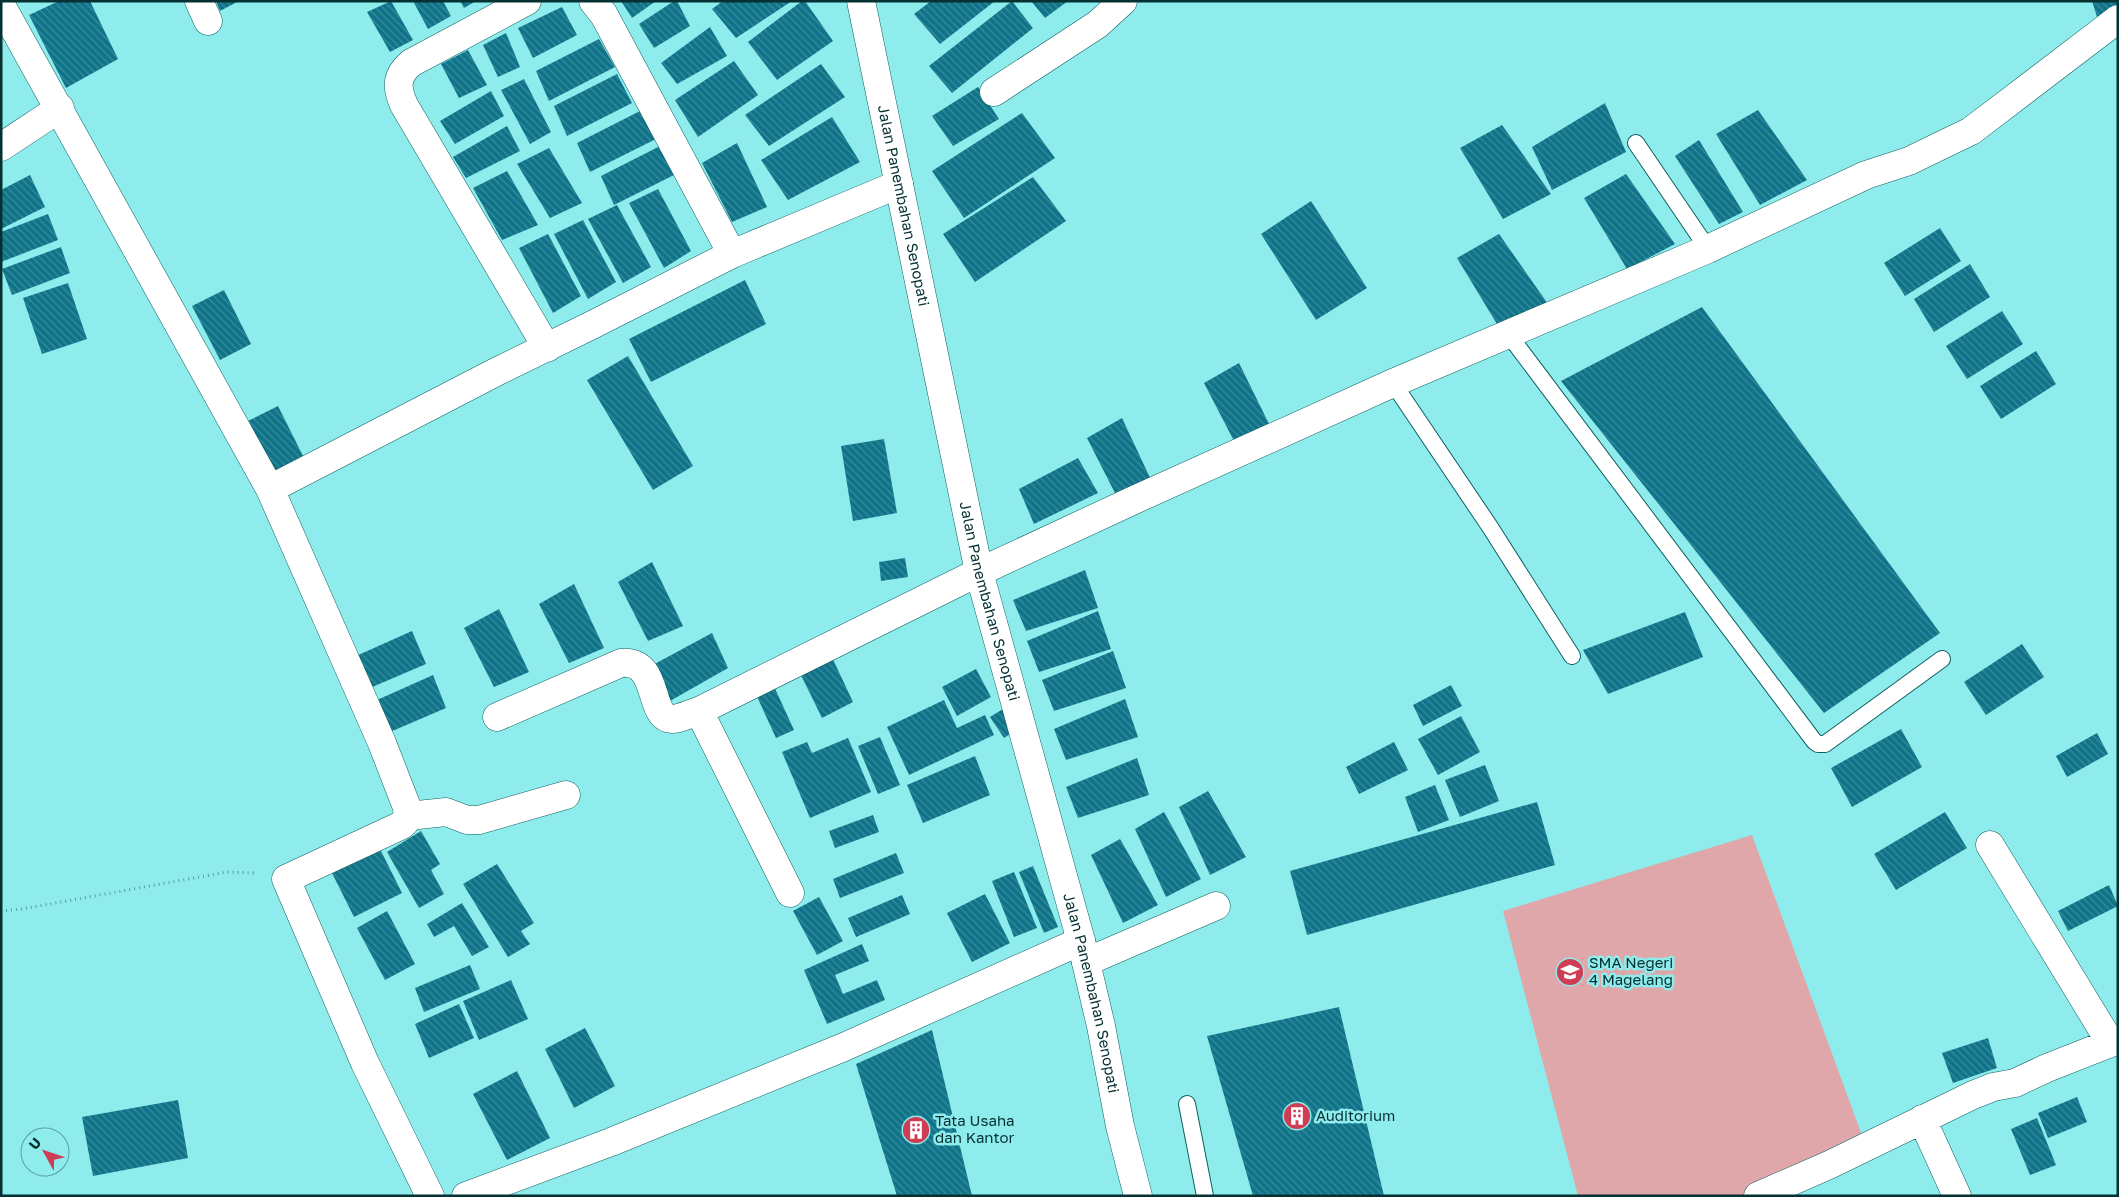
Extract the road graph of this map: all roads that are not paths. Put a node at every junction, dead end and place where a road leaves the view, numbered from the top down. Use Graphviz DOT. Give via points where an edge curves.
graph roads {
  1 [pos="527,1"];
  2 [pos="592,1"];
  3 [pos="861,1"];
  4 [pos="1123,1"];
  5 [pos="1,5"];
  6 [pos="2118,19"];
  7 [pos="994,92"];
  8 [pos="60,108"];
  9 [pos="1636,143"];
  10 [pos="1,147"];
  11 [pos="899,184"];
  12 [pos="1708,249"];
  13 [pos="732,254"];
  14 [pos="1509,335"];
  15 [pos="547,348"];
  16 [pos="1393,383"];
  17 [pos="270,489"];
  18 [pos="979,572"];
  19 [pos="1572,656"];
  20 [pos="1942,659"];
  21 [pos="699,711"];
  22 [pos="498,717"];
  23 [pos="566,795"];
  24 [pos="408,816"];
  25 [pos="1990,845"];
  26 [pos="790,893"];
  27 [pos="1216,906"];
  28 [pos="1084,951"];
  29 [pos="2114,1041"];
  30 [pos="1187,1104"];
  31 [pos="1922,1119"];
  32 [pos="430,1196"];
  33 [pos="466,1196"];
  34 [pos="1138,1196"];
  35 [pos="1205,1196"];
  36 [pos="1758,1196"];
  37 [pos="1957,1196"];
  1 -- 15 [label="street" via="411,63 397,82 404,105"];
  2 -- 13 [label="street" via="604,15"];
  3 -- 11 [label="street, Jalan Panembahan Senopati"];
  4 -- 7 [label="street" via="1098,24"];
  5 -- 8 [label="street"];
  6 -- 12 [label="street" via="1971,131 1909,161 1866,175"];
  8 -- 10 [label="street"];
  8 -- 17 [label="street"];
  9 -- 12 [label="lane"];
  11 -- 13 [label="street"];
  11 -- 18 [label="street, Jalan Panembahan Senopati"];
  12 -- 14 [label="street"];
  13 -- 15 [label="street"];
  14 -- 16 [label="street"];
  14 -- 20 [label="lane" via="1814,742 1825,744"];
  15 -- 17 [label="street"];
  16 -- 18 [label="street"];
  16 -- 19 [label="lane"];
  17 -- 24 [label="street" via="382,743"];
  18 -- 21 [label="street"];
  18 -- 28 [label="street, Jalan Panembahan Senopati"];
  21 -- 22 [label="street" via="672,719 665,716 660,711 647,675 630,662 621,663"];
  21 -- 26 [label="street"];
  23 -- 24 [label="street" via="478,820 446,812"];
  24 -- 32 [label="street" via="402,825 286,879 365,1063"];
  25 -- 29 [label="street"];
  27 -- 28 [label="street"];
  28 -- 33 [label="street" via="611,1142"];
  28 -- 34 [label="street, Jalan Panembahan Senopati" via="1120,1126"];
  29 -- 31 [label="street" via="2015,1083 1973,1095"];
  30 -- 35 [label="lane"];
  31 -- 36 [label="street" via="1830,1165"];
  31 -- 37 [label="street"];
}
